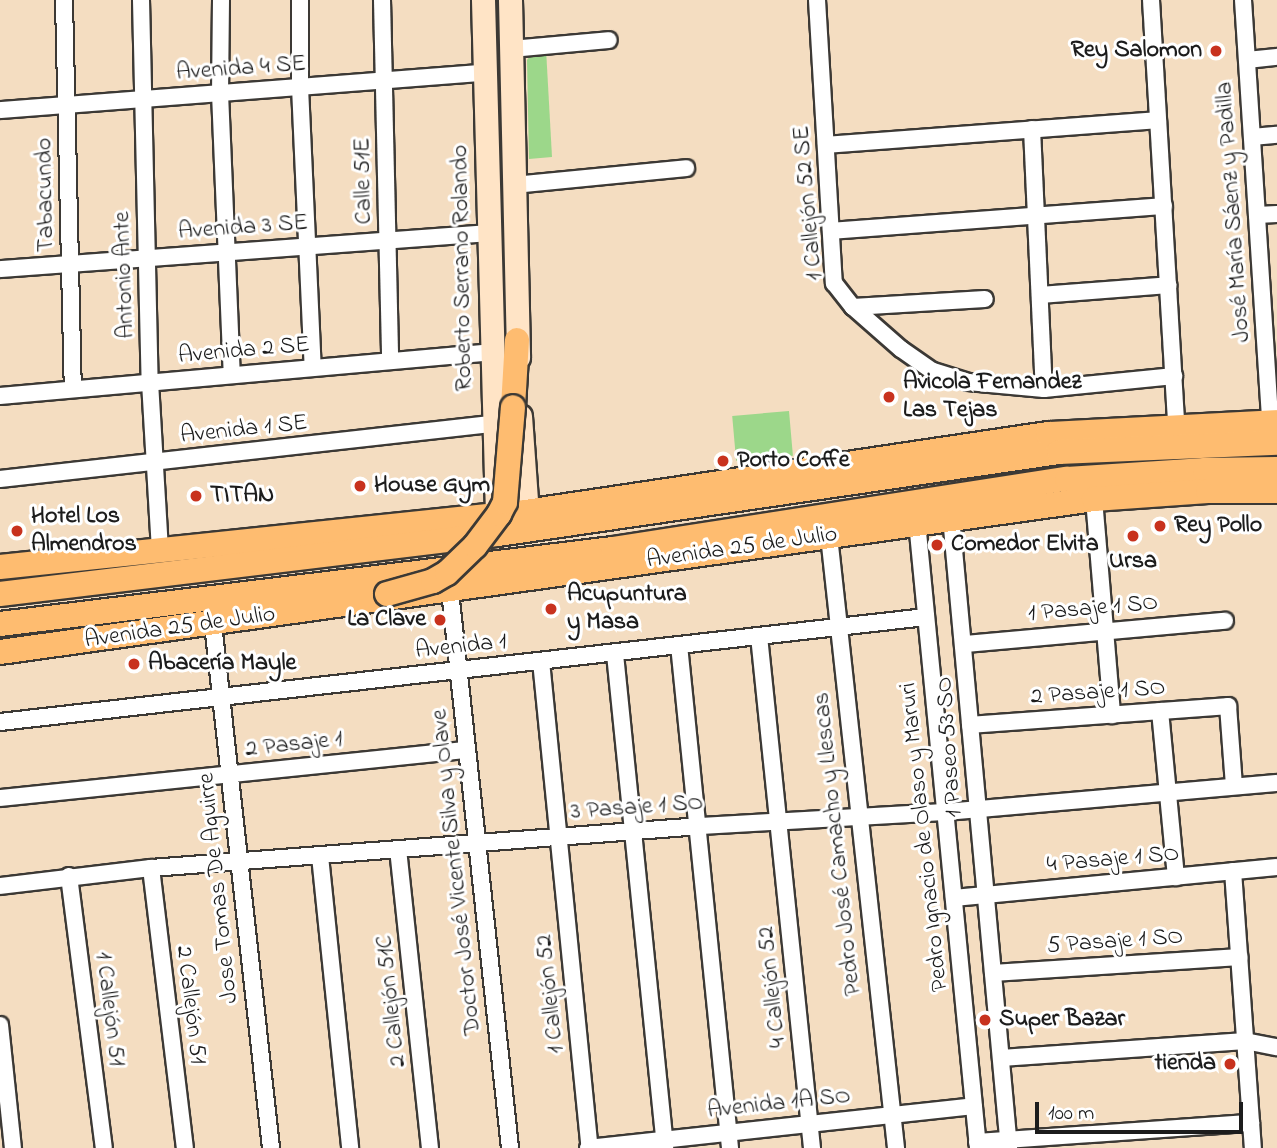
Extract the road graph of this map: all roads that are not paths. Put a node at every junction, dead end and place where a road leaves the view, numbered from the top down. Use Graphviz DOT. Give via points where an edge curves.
graph roads {
  1 [pos="64,0"];
  2 [pos="141,0"];
  3 [pos="220,0"];
  4 [pos="300,0"];
  5 [pos="382,0"];
  6 [pos="483,0"];
  7 [pos="510,0"];
  8 [pos="817,0"];
  9 [pos="1151,0"];
  10 [pos="1244,0"];
  11 [pos="609,40"];
  12 [pos="511,49"];
  13 [pos="1277,57"];
  14 [pos="1247,60"];
  15 [pos="485,73"];
  16 [pos="384,81"];
  17 [pos="300,87"];
  18 [pos="220,93"];
  19 [pos="142,99"];
  20 [pos="67,105"];
  21 [pos="0,110"];
  22 [pos="1158,120"];
  23 [pos="1032,130"];
  24 [pos="1277,135"];
  25 [pos="1252,137"];
  26 [pos="826,145"];
  27 [pos="686,168"];
  28 [pos="514,185"];
  29 [pos="1164,206"];
  30 [pos="1277,214"];
  31 [pos="1257,215"];
  32 [pos="1036,216"];
  33 [pos="831,231"];
  34 [pos="489,233"];
  35 [pos="388,241"];
  36 [pos="306,247"];
  37 [pos="225,253"];
  38 [pos="147,258"];
  39 [pos="71,264"];
  40 [pos="0,269"];
  41 [pos="1169,285"];
  42 [pos="1269,292"];
  43 [pos="1040,295"];
  44 [pos="985,299"];
  45 [pos="853,307"];
  46 [pos="517,340"];
  47 [pos="491,352"];
  48 [pos="390,361"];
  49 [pos="1272,367"];
  50 [pos="313,368"];
  51 [pos="232,375"];
  52 [pos="1174,376"];
  53 [pos="150,382"];
  54 [pos="74,389"];
  55 [pos="1044,389"];
  56 [pos="0,396"];
  57 [pos="493,424"];
  58 [pos="1176,425"];
  59 [pos="1275,429"];
  60 [pos="155,463"];
  61 [pos="1277,469"];
  62 [pos="0,478"];
  63 [pos="1277,491"];
  64 [pos="1094,499"];
  65 [pos="951,517"];
  66 [pos="527,521"];
  67 [pos="917,522"];
  68 [pos="498,525"];
  69 [pos="829,536"];
  70 [pos="160,550"];
  71 [pos="0,567"];
  72 [pos="450,591"];
  73 [pos="0,594"];
  74 [pos="153,605"];
  75 [pos="344,606"];
  76 [pos="926,617"];
  77 [pos="1225,621"];
  78 [pos="0,624"];
  79 [pos="213,624"];
  80 [pos="837,627"];
  81 [pos="157,631"];
  82 [pos="1105,631"];
  83 [pos="759,636"];
  84 [pos="965,643"];
  85 [pos="679,645"];
  86 [pos="0,652"];
  87 [pos="615,654"];
  88 [pos="541,661"];
  89 [pos="458,670"];
  90 [pos="221,697"];
  91 [pos="1160,711"];
  92 [pos="1112,715"];
  93 [pos="0,722"];
  94 [pos="970,725"];
  95 [pos="467,750"];
  96 [pos="230,775"];
  97 [pos="1277,783"];
  98 [pos="1234,786"];
  99 [pos="1168,794"];
  100 [pos="0,798"];
  101 [pos="977,809"];
  102 [pos="945,812"];
  103 [pos="857,817"];
  104 [pos="779,822"];
  105 [pos="700,826"];
  106 [pos="633,833"];
  107 [pos="558,836"];
  108 [pos="478,843"];
  109 [pos="398,849"];
  110 [pos="320,856"];
  111 [pos="238,862"];
  112 [pos="1277,867"];
  113 [pos="151,868"];
  114 [pos="1233,872"];
  115 [pos="69,876"];
  116 [pos="1176,877"];
  117 [pos="0,886"];
  118 [pos="985,895"];
  119 [pos="954,898"];
  120 [pos="1239,957"];
  121 [pos="993,972"];
  122 [pos="0,1025"];
  123 [pos="1245,1041"];
  124 [pos="1277,1047"];
  125 [pos="1001,1058"];
  126 [pos="4,1088"];
  127 [pos="974,1106"];
  128 [pos="892,1115"];
  129 [pos="1251,1123"];
  130 [pos="809,1124"];
  131 [pos="729,1140"];
  132 [pos="665,1144"];
  133 [pos="977,1145"];
  134 [pos="1009,1145"];
  135 [pos="13,1148"];
  136 [pos="104,1148"];
  137 [pos="185,1148"];
  138 [pos="271,1148"];
  139 [pos="350,1148"];
  140 [pos="430,1148"];
  141 [pos="510,1148"];
  142 [pos="590,1148"];
  143 [pos="812,1148"];
  144 [pos="896,1148"];
  145 [pos="1253,1148"];
  1 -- 20 [label="street, Tabacundo"];
  2 -- 19 [label="street, Antonio Ante"];
  3 -- 18 [label="street"];
  4 -- 17 [label="street"];
  5 -- 16 [label="street, Calle 51E"];
  6 -- 15 [label="main road, Roberto Serrano Rolando"];
  7 -- 12 [label="main road"];
  8 -- 26 [label="street, 1 Callejón 52 SE"];
  9 -- 22 [label="street"];
  10 -- 14 [label="street, José María Sáenz y Padilla"];
  11 -- 12 [label="street"];
  12 -- 28 [label="main road"];
  13 -- 14 [label="street"];
  14 -- 25 [label="street, José María Sáenz y Padilla"];
  15 -- 16 [label="street, Avenida 4 SE"];
  15 -- 34 [label="main road, Roberto Serrano Rolando"];
  16 -- 17 [label="street, Avenida 4 SE"];
  16 -- 35 [label="street, Calle 51E"];
  17 -- 18 [label="street, Avenida 4 SE"];
  17 -- 36 [label="street"];
  18 -- 19 [label="street, Avenida 4 SE"];
  18 -- 37 [label="street"];
  19 -- 20 [label="street, Avenida 4 SE"];
  19 -- 38 [label="street, Antonio Ante"];
  20 -- 21 [label="street, Avenida 4 SE"];
  20 -- 39 [label="street, Tabacundo"];
  22 -- 23 [label="street"];
  22 -- 29 [label="street"];
  23 -- 26 [label="street"];
  23 -- 32 [label="street"];
  24 -- 25 [label="street"];
  25 -- 31 [label="street, José María Sáenz y Padilla"];
  26 -- 33 [label="street, 1 Callejón 52 SE"];
  27 -- 28 [label="street"];
  28 -- 46 [label="main road"];
  29 -- 32 [label="street"];
  29 -- 41 [label="street"];
  30 -- 31 [label="street"];
  31 -- 42 [label="street, José María Sáenz y Padilla"];
  32 -- 33 [label="street"];
  32 -- 43 [label="street"];
  33 -- 45 [label="street, 1 Callejón 52 SE" via="834,283"];
  34 -- 35 [label="street, Avenida 3 SE"];
  34 -- 47 [label="main road, Roberto Serrano Rolando"];
  35 -- 36 [label="street, Avenida 3 SE"];
  35 -- 48 [label="street, Calle 51E"];
  36 -- 37 [label="street, Avenida 3 SE"];
  36 -- 50 [label="street"];
  37 -- 38 [label="street, Avenida 3 SE"];
  37 -- 51 [label="street"];
  38 -- 39 [label="street, Avenida 3 SE"];
  38 -- 53 [label="street, Antonio Ante"];
  39 -- 40 [label="street, Avenida 3 SE"];
  39 -- 54 [label="street, Tabacundo"];
  41 -- 43 [label="street"];
  41 -- 52 [label="street"];
  42 -- 49 [label="street, José María Sáenz y Padilla"];
  43 -- 55 [label="street"];
  44 -- 45 [label="street"];
  45 -- 55 [label="street, 1 Callejón 52 SE" via="933,371 992,386"];
  46 -- 66 [label="main road"];
  46 -- 75 [label="main road, bridge" via="505,502 499,514 447,573"];
  47 -- 48 [label="street, Avenida 2 SE"];
  47 -- 57 [label="main road, Roberto Serrano Rolando"];
  48 -- 50 [label="street, Avenida 2 SE"];
  49 -- 59 [label="street, José María Sáenz y Padilla"];
  50 -- 51 [label="street, Avenida 2 SE"];
  51 -- 53 [label="street, Avenida 2 SE"];
  52 -- 55 [label="street, 1 Callejón 52 SE"];
  52 -- 58 [label="street"];
  53 -- 54 [label="street, Avenida 2 SE"];
  53 -- 60 [label="street, Antonio Ante"];
  54 -- 56 [label="street, Avenida 2 SE"];
  57 -- 60 [label="street, Avenida 1 SE"];
  57 -- 68 [label="main road, Roberto Serrano Rolando"];
  58 -- 59 [label="main road, Avenida 25 de Julio"];
  58 -- 66 [label="main road, Avenida 25 de Julio" via="1048,434"];
  59 -- 66 [label="main road, Avenida 25 de Julio" via="1059,452"];
  60 -- 62 [label="street, Avenida 1 SE"];
  60 -- 70 [label="street, Antonio Ante"];
  61 -- 74 [label="main road, Avenida 25 de Julio" via="1067,479 652,544"];
  63 -- 64 [label="main road, Avenida 25 de Julio"];
  64 -- 65 [label="main road, Avenida 25 de Julio"];
  64 -- 82 [label="street"];
  65 -- 67 [label="main road, Avenida 25 de Julio"];
  65 -- 84 [label="street, 1 Paseo 53 SO"];
  66 -- 68 [label="main road, Avenida 25 de Julio"];
  67 -- 69 [label="main road, Avenida 25 de Julio"];
  67 -- 76 [label="street, Pedro Ignacio de Olaso y Maruri"];
  68 -- 70 [label="main road, Avenida 25 de Julio"];
  68 -- 73 [label="main road, Avenida 25 de Julio"];
  69 -- 72 [label="main road, Avenida 25 de Julio"];
  69 -- 80 [label="street, Pedro José Camacho y Llescas"];
  70 -- 71 [label="main road, Avenida 25 de Julio"];
  72 -- 75 [label="main road, Avenida 25 de Julio"];
  72 -- 89 [label="street, Doctor José Vicente Silva y Olave"];
  74 -- 78 [label="main road, Avenida 25 de Julio"];
  74 -- 81 [label="main road"];
  75 -- 79 [label="main road, Avenida 25 de Julio"];
  76 -- 80 [label="street, Avenida 1"];
  76 -- 102 [label="street, Pedro Ignacio de Olaso y Maruri"];
  77 -- 82 [label="street, 1 Pasaje 1 SO"];
  79 -- 81 [label="main road, Avenida 25 de Julio"];
  79 -- 90 [label="street, Jose Tomas De Aguirre"];
  80 -- 83 [label="street, Avenida 1"];
  80 -- 103 [label="street, Pedro José Camacho y Llescas"];
  81 -- 86 [label="main road, Avenida 25 de Julio"];
  82 -- 84 [label="street, 1 Pasaje 1 SO"];
  82 -- 92 [label="street"];
  83 -- 85 [label="street, Avenida 1"];
  83 -- 104 [label="street, 4 Callejón 52"];
  84 -- 94 [label="street, 1 Paseo 53 SO"];
  85 -- 87 [label="street, Avenida 1"];
  85 -- 105 [label="street"];
  87 -- 88 [label="street, Avenida 1"];
  87 -- 106 [label="street"];
  88 -- 89 [label="street, Avenida 1"];
  88 -- 107 [label="street, 1 Callejón 52"];
  89 -- 90 [label="street, Avenida 1"];
  89 -- 95 [label="street, Doctor José Vicente Silva y Olave"];
  90 -- 93 [label="street, Avenida 1"];
  90 -- 96 [label="street, Jose Tomas De Aguirre"];
  91 -- 92 [label="street, 2 Pasaje 1 SO"];
  91 -- 98 [label="street, 2 Pasaje 1 SO" via="1228,706"];
  91 -- 99 [label="street"];
  92 -- 94 [label="street, 2 Pasaje 1 SO"];
  94 -- 101 [label="street, 1 Paseo 53 SO"];
  95 -- 96 [label="street, 2 Pasaje 1"];
  95 -- 108 [label="street, Doctor José Vicente Silva y Olave"];
  96 -- 100 [label="street, 2 Pasaje 1"];
  96 -- 111 [label="street, Jose Tomas De Aguirre"];
  97 -- 98 [label="street, 3 Pasaje 1 SO"];
  98 -- 99 [label="street, 3 Pasaje 1 SO"];
  99 -- 101 [label="street, 3 Pasaje 1 SO"];
  99 -- 116 [label="street"];
  101 -- 102 [label="street, 3 Pasaje 1 SO"];
  101 -- 118 [label="street, 1 Paseo 53 SO"];
  102 -- 103 [label="street, 3 Pasaje 1 SO"];
  102 -- 119 [label="street, Pedro Ignacio de Olaso y Maruri"];
  103 -- 104 [label="street, 3 Pasaje 1 SO"];
  103 -- 128 [label="street, Pedro José Camacho y Llescas"];
  104 -- 105 [label="street, 3 Pasaje 1 SO"];
  104 -- 130 [label="street, 4 Callejón 52"];
  105 -- 106 [label="street, 3 Pasaje 1 SO"];
  105 -- 131 [label="street"];
  106 -- 107 [label="street, 3 Pasaje 1 SO"];
  106 -- 132 [label="street"];
  107 -- 108 [label="street, 3 Pasaje 1 SO"];
  107 -- 142 [label="street, 1 Callejón 52"];
  108 -- 109 [label="street, 3 Pasaje 1 SO"];
  108 -- 141 [label="street, Doctor José Vicente Silva y Olave"];
  109 -- 110 [label="street, 3 Pasaje 1 SO"];
  109 -- 140 [label="street, 2 Callejón 51C"];
  110 -- 111 [label="street, 3 Pasaje 1 SO"];
  110 -- 139 [label="street"];
  111 -- 113 [label="street, 3 Pasaje 1 SO"];
  111 -- 138 [label="street, Jose Tomas De Aguirre"];
  112 -- 114 [label="street, 4 Pasaje 1 SO"];
  113 -- 115 [label="street, 3 Pasaje 1 SO"];
  113 -- 137 [label="street, 2 Callejón 51"];
  114 -- 116 [label="street, 4 Pasaje 1 SO"];
  114 -- 120 [label="street"];
  115 -- 117 [label="street, 3 Pasaje 1 SO"];
  115 -- 136 [label="street, 1 Callejón 51"];
  116 -- 118 [label="street, 4 Pasaje 1 SO"];
  118 -- 119 [label="street, 4 Pasaje 1 SO"];
  118 -- 121 [label="street, 1 Paseo 53 SO"];
  119 -- 127 [label="street, Pedro Ignacio de Olaso y Maruri"];
  120 -- 121 [label="street, 5 Pasaje 1 SO"];
  120 -- 123 [label="street"];
  121 -- 125 [label="street, 1 Paseo 53 SO"];
  122 -- 126 [label="street"];
  123 -- 124 [label="street"];
  123 -- 125 [label="street"];
  123 -- 129 [label="street"];
  125 -- 134 [label="street"];
  126 -- 135 [label="street"];
  127 -- 128 [label="street, Avenida 1A SO"];
  127 -- 133 [label="street, Pedro Ignacio de Olaso y Maruri"];
  128 -- 130 [label="street, Avenida 1A SO"];
  128 -- 144 [label="street, Pedro José Camacho y Llescas"];
  129 -- 134 [label="street"];
  129 -- 145 [label="street"];
  130 -- 131 [label="street, Avenida 1A SO"];
  130 -- 143 [label="street, 4 Callejón 52"];
  131 -- 132 [label="street, Avenida 1A SO"];
  132 -- 142 [label="street, Avenida 1A SO"];
  133 -- 134 [label="street"];
}
